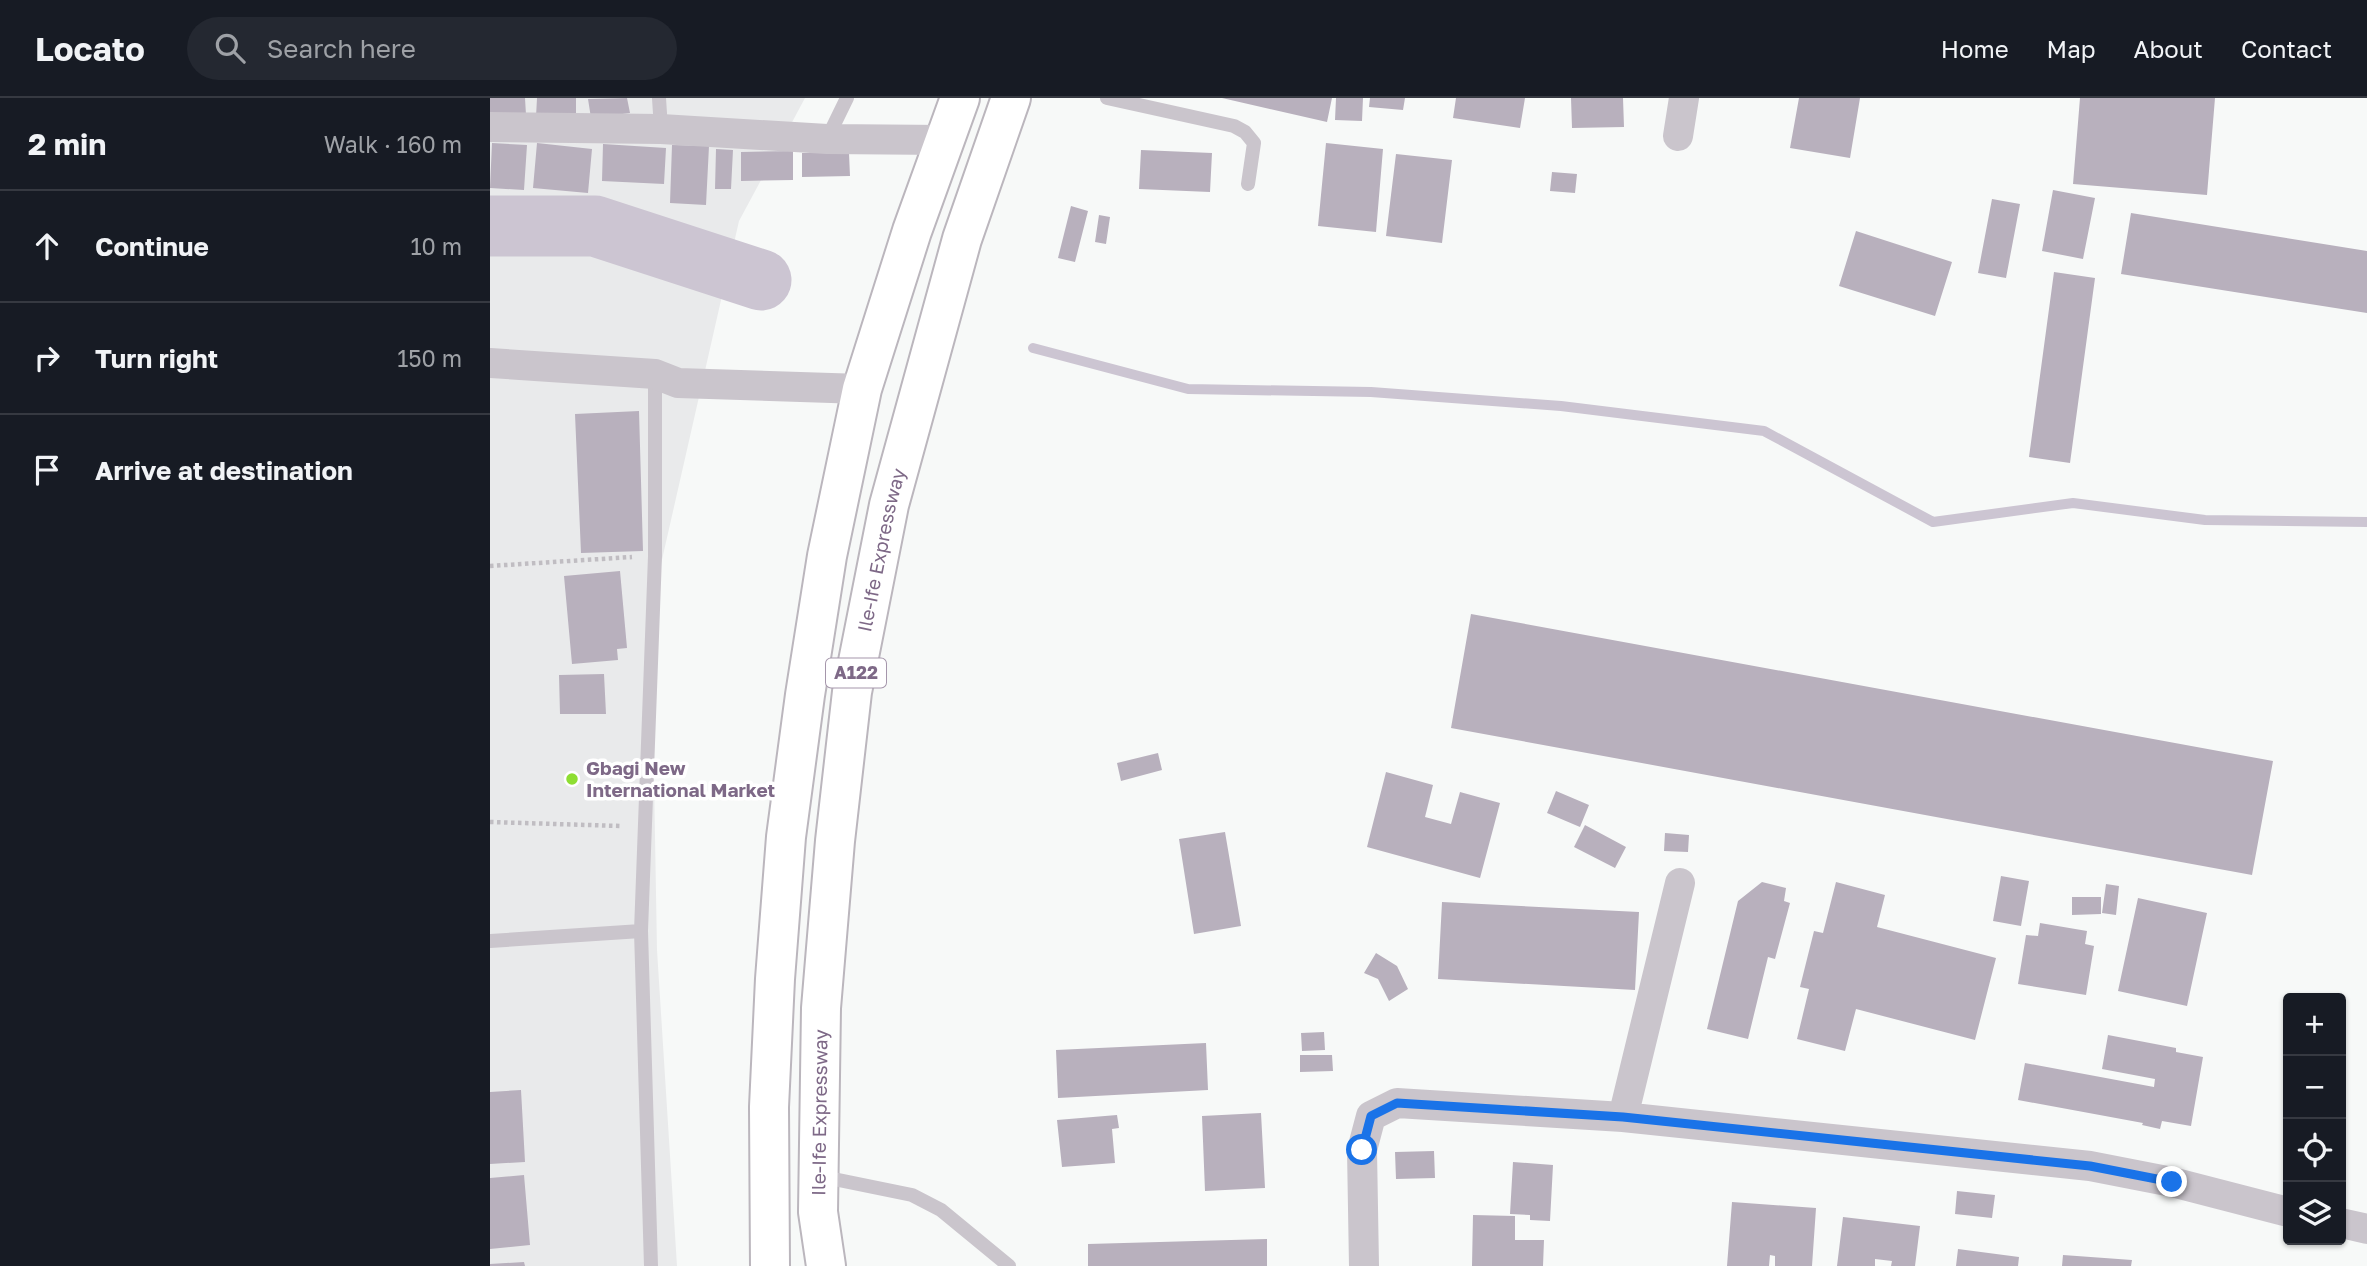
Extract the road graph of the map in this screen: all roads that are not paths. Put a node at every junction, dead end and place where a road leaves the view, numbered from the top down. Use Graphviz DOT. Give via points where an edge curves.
graph roads {
  1 [pos="659,98"];
  2 [pos="847,98"];
  3 [pos="960,98"];
  4 [pos="1010,98"];
  5 [pos="1107,98"];
  6 [pos="1684,98"];
  7 [pos="490,127"];
  8 [pos="661,129"];
  9 [pos="1678,135"];
  10 [pos="827,139"];
  11 [pos="945,140"];
  12 [pos="1248,184"];
  13 [pos="490,363"];
  14 [pos="655,374"];
  15 [pos="862,389"];
  16 [pos="1680,883"];
  17 [pos="641,932"];
  18 [pos="490,941"];
  19 [pos="1623,1117"];
  20 [pos="818,1176"];
  21 [pos="2283,1211"];
  22 [pos="2346,1224"];
  23 [pos="2367,1229"];
  24 [pos="651,1266"];
  25 [pos="770,1266"];
  26 [pos="826,1266"];
  27 [pos="1009,1266"];
  28 [pos="1364,1266"];
  1 -- 8 [label="lane"];
  2 -- 10 [label="lane"];
  3 -- 11 [label="highway, A122"];
  4 -- 20 [label="highway, Ile-Ife Expressway / A122" via="962,239 903,452 852,692 821,1008"];
  5 -- 12 [label="lane" via="1245,132 1254,143"];
  6 -- 9 [label="street"];
  7 -- 8 [label="street"];
  8 -- 10 [label="street"];
  10 -- 11 [label="street"];
  11 -- 15 [label="highway, A122"];
  13 -- 14 [label="street"];
  14 -- 15 [label="street" via="678,383"];
  14 -- 17 [label="lane" via="655,556"];
  15 -- 25 [label="highway, A122" via="827,556 786,837 769,1107"];
  16 -- 19 [label="street"];
  17 -- 18 [label="lane"];
  17 -- 24 [label="lane"];
  19 -- 21 [label="street" via="2090,1166"];
  19 -- 28 [label="street" via="1397,1103 1371,1116 1362,1150"];
  20 -- 26 [label="highway, Ile-Ife Expressway / A122"];
  20 -- 27 [label="lane" via="912,1195 941,1210"];
  22 -- 23 [label="street"];
}
